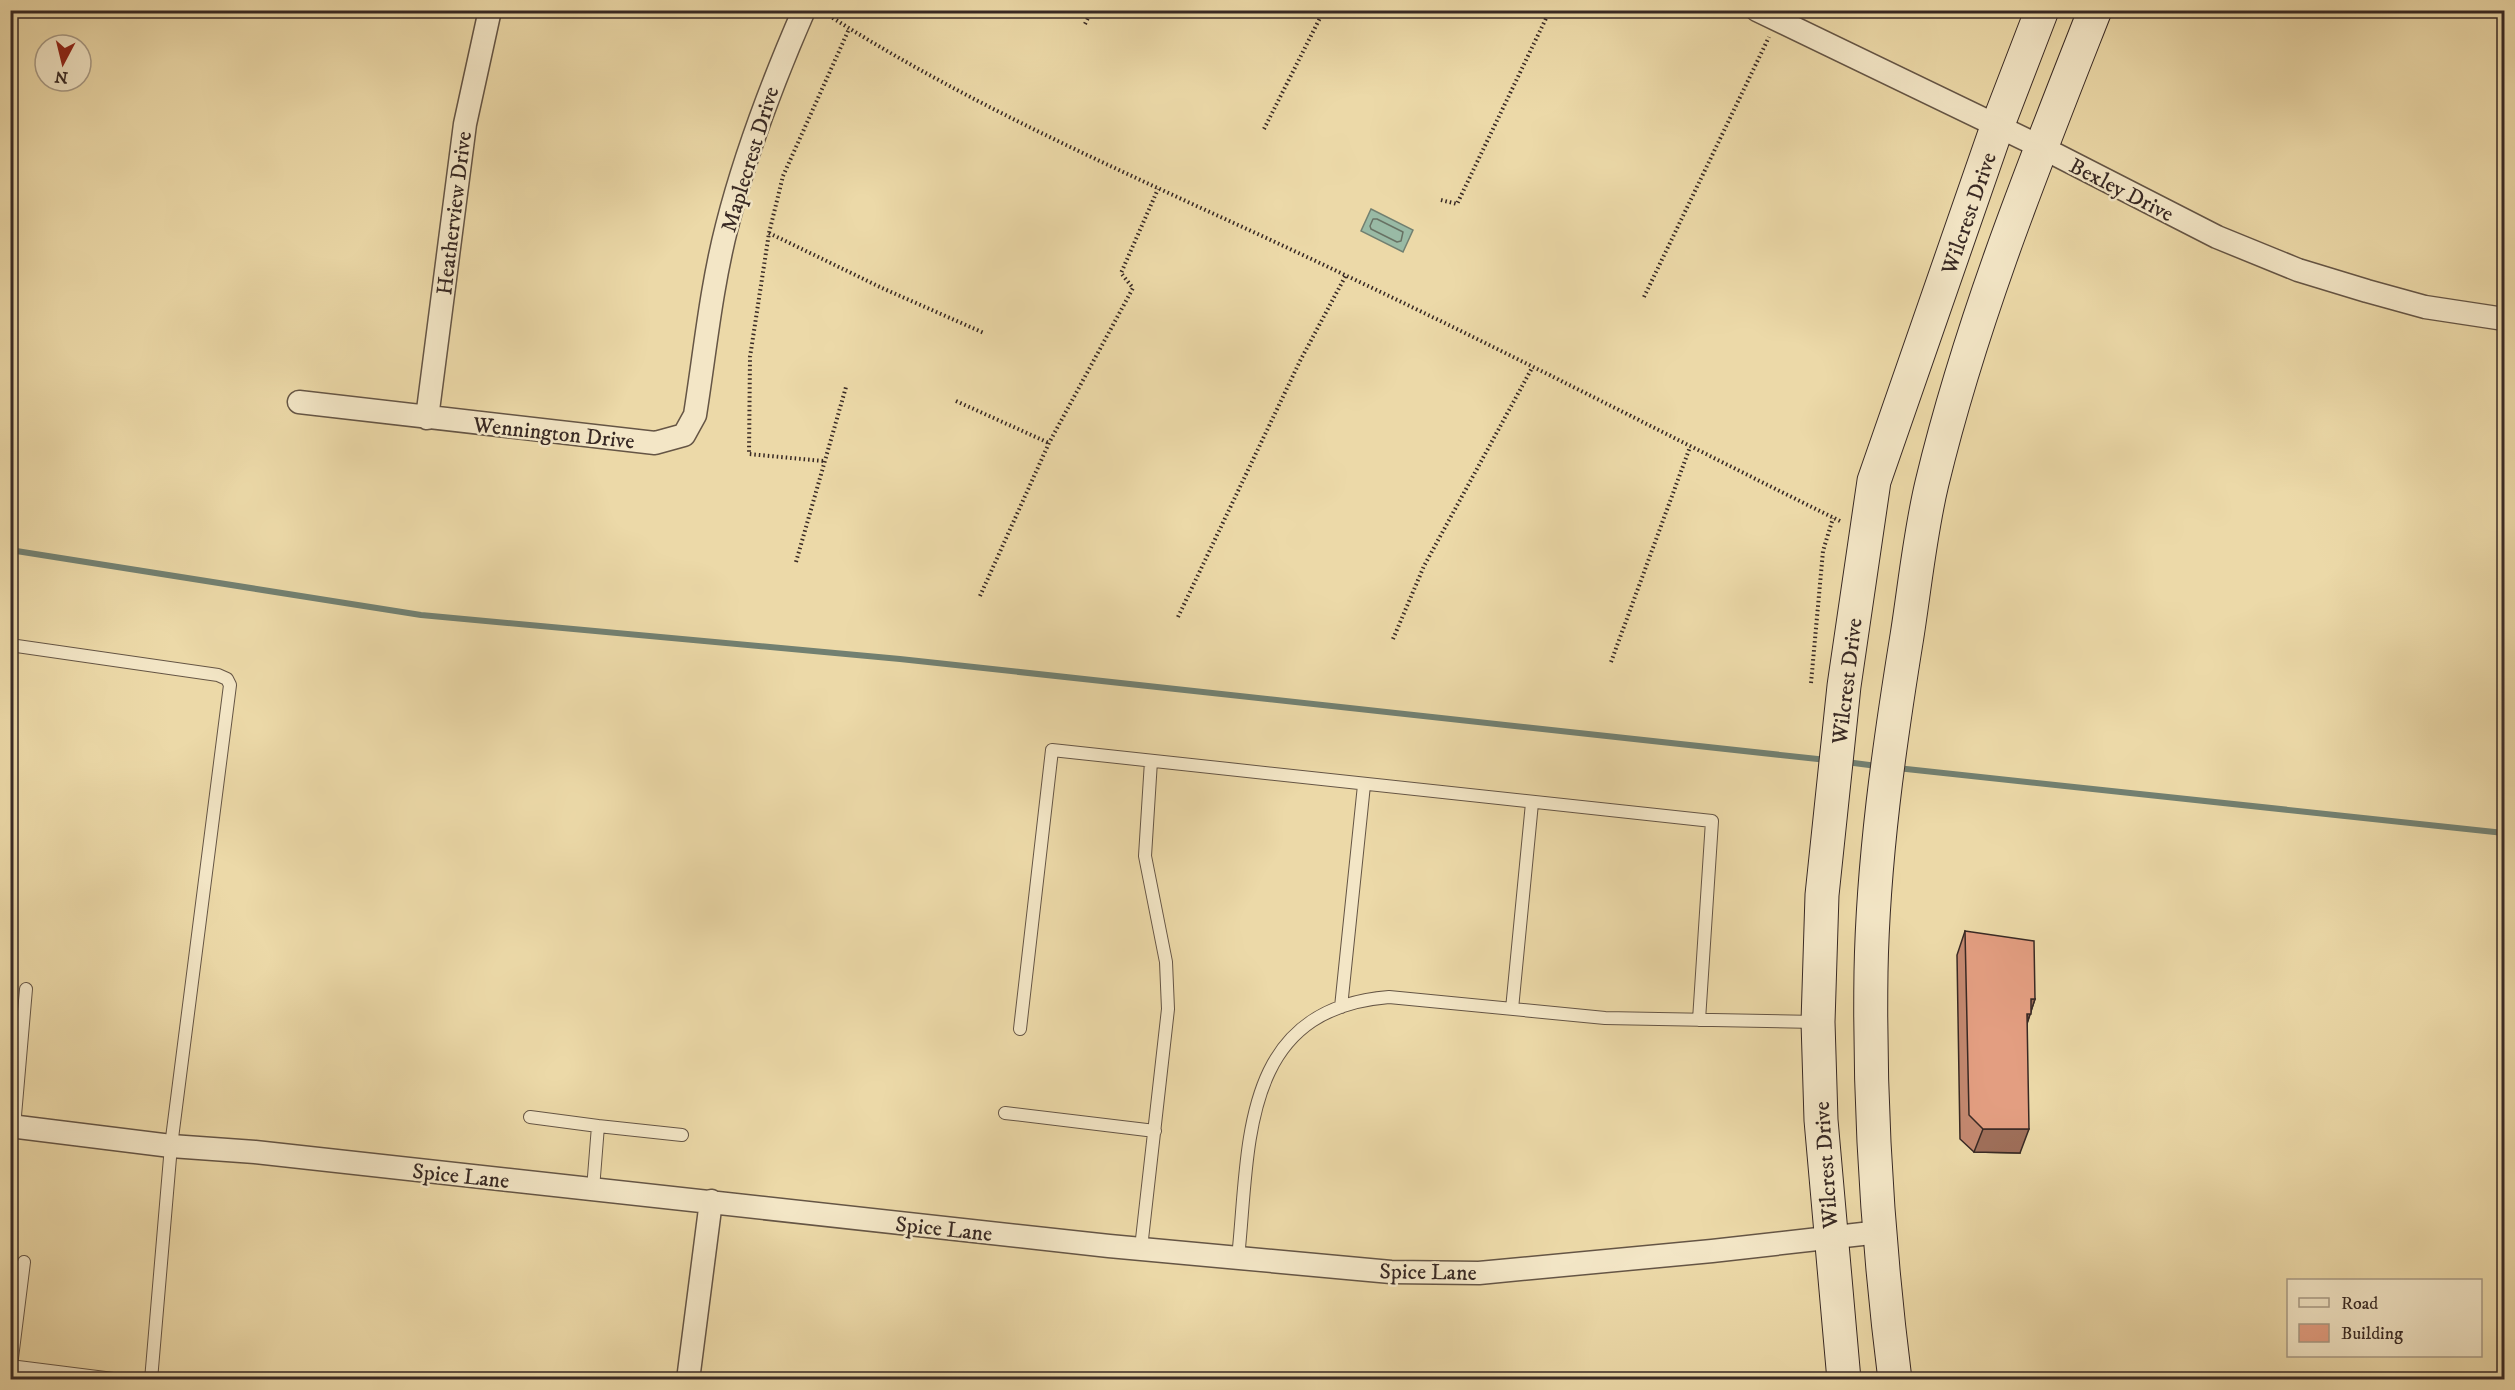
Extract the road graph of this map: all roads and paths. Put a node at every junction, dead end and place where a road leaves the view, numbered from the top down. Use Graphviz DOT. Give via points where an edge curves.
graph roads {
  1 [pos="490,10"];
  2 [pos="804,10"];
  3 [pos="821,10"];
  4 [pos="1092,10"];
  5 [pos="1324,10"];
  6 [pos="1550,10"];
  7 [pos="2042,10"];
  8 [pos="2095,10"];
  9 [pos="1767,15"];
  10 [pos="1085,24"];
  11 [pos="849,29"];
  12 [pos="1997,127"];
  13 [pos="1264,129"];
  14 [pos="2041,147"];
  15 [pos="1158,189"];
  16 [pos="1441,200"];
  17 [pos="769,233"];
  18 [pos="1346,275"];
  19 [pos="1644,297"];
  20 [pos="711,313"];
  21 [pos="2505,319"];
  22 [pos="984,333"];
  23 [pos="1532,368"];
  24 [pos="1913,370"];
  25 [pos="846,387"];
  26 [pos="956,401"];
  27 [pos="299,402"];
  28 [pos="1952,408"];
  29 [pos="427,418"];
  30 [pos="1049,443"];
  31 [pos="1690,447"];
  32 [pos="823,461"];
  33 [pos="1833,518"];
  34 [pos="1867,526"];
  35 [pos="796,562"];
  36 [pos="980,596"];
  37 [pos="1178,617"];
  38 [pos="1393,639"];
  39 [pos="10,645"];
  40 [pos="1611,662"];
  41 [pos="1811,683"];
  42 [pos="1151,761"];
  43 [pos="1364,785"];
  44 [pos="1532,803"];
  45 [pos="26,989"];
  46 [pos="1341,1006"];
  47 [pos="1512,1009"];
  48 [pos="1699,1020"];
  49 [pos="1818,1023"];
  50 [pos="1020,1029"];
  51 [pos="1005,1113"];
  52 [pos="530,1117"];
  53 [pos="12,1126"];
  54 [pos="598,1126"];
  55 [pos="1155,1131"];
  56 [pos="682,1135"];
  57 [pos="171,1146"];
  58 [pos="593,1189"];
  59 [pos="711,1202"];
  60 [pos="1880,1232"];
  61 [pos="1830,1238"];
  62 [pos="1141,1248"];
  63 [pos="1238,1258"];
  64 [pos="24,1262"];
  65 [pos="11,1366"];
  66 [pos="121,1380"];
  67 [pos="152,1380"];
  68 [pos="688,1380"];
  69 [pos="1844,1380"];
  70 [pos="1895,1380"];
  1 -- 29 [label="street, Heatherview Drive" via="465,124"];
  2 -- 20 [label="street, Maplecrest Drive" via="756,126 727,226"];
  3 -- 11 [label="path"];
  4 -- 10 [label="path"];
  5 -- 13 [label="path"];
  6 -- 16 [label="path" via="1457,204"];
  7 -- 12 [label="main road, Wilcrest Drive"];
  8 -- 14 [label="main road, Wilcrest Drive"];
  9 -- 12 [label="street, Bexley Drive"];
  9 -- 19 [label="path"];
  11 -- 15 [label="path" via="940,82"];
  11 -- 17 [label="path" via="783,176"];
  12 -- 14 [label="street, Bexley Drive"];
  12 -- 24 [label="main road, Wilcrest Drive"];
  14 -- 21 [label="street, Bexley Drive" via="2217,237 2298,270 2425,307"];
  14 -- 28 [label="main road, Wilcrest Drive"];
  15 -- 18 [label="path"];
  15 -- 30 [label="path" via="1121,273 1133,288"];
  17 -- 22 [label="path"];
  17 -- 32 [label="path" via="750,357 749,454"];
  18 -- 23 [label="path"];
  18 -- 37 [label="path" via="1300,361"];
  20 -- 29 [label="street, Wennington Drive" via="695,415 684,435 655,443"];
  23 -- 31 [label="path"];
  23 -- 38 [label="path" via="1424,566"];
  24 -- 28 [label="main road"];
  24 -- 34 [label="main road, Wilcrest Drive" via="1874,482"];
  25 -- 32 [label="path"];
  26 -- 30 [label="path"];
  27 -- 29 [label="street, Wennington Drive"];
  28 -- 60 [label="main road, Wilcrest Drive" via="1931,486 1896,702 1875,897 1871,970 1873,1113"];
  30 -- 36 [label="path"];
  31 -- 33 [label="path"];
  31 -- 40 [label="path"];
  32 -- 35 [label="path"];
  33 -- 34 [label="path"];
  33 -- 41 [label="path" via="1823,551"];
  34 -- 49 [label="main road, Wilcrest Drive" via="1830,811 1822,896"];
  39 -- 57 [label="lane" via="218,675 230,685"];
  42 -- 43 [label="lane"];
  42 -- 50 [label="lane" via="1052,750"];
  42 -- 55 [label="lane" via="1145,856 1169,984"];
  43 -- 44 [label="lane"];
  43 -- 46 [label="lane"];
  44 -- 47 [label="lane"];
  44 -- 48 [label="lane" via="1712,821"];
  45 -- 53 [label="lane"];
  46 -- 47 [label="lane" via="1389,997"];
  46 -- 63 [label="lane" via="1311,1022 1291,1039 1273,1062 1256,1101"];
  47 -- 48 [label="lane" via="1605,1018"];
  48 -- 49 [label="lane"];
  49 -- 61 [label="main road, Wilcrest Drive"];
  51 -- 55 [label="lane"];
  52 -- 54 [label="lane"];
  53 -- 57 [label="street, Spice Lane"];
  54 -- 56 [label="lane"];
  54 -- 58 [label="lane"];
  55 -- 62 [label="lane"];
  57 -- 58 [label="street, Spice Lane"];
  57 -- 67 [label="lane"];
  58 -- 59 [label="street, Spice Lane"];
  59 -- 62 [label="street, Spice Lane"];
  59 -- 68 [label="street"];
  60 -- 61 [label="street, Spice Lane"];
  60 -- 70 [label="main road, Wilcrest Drive"];
  61 -- 63 [label="street, Spice Lane" via="1479,1273 1390,1272"];
  61 -- 69 [label="main road, Wilcrest Drive"];
  62 -- 63 [label="street, Spice Lane"];
  64 -- 65 [label="lane"];
  65 -- 66 [label="lane"];
}
